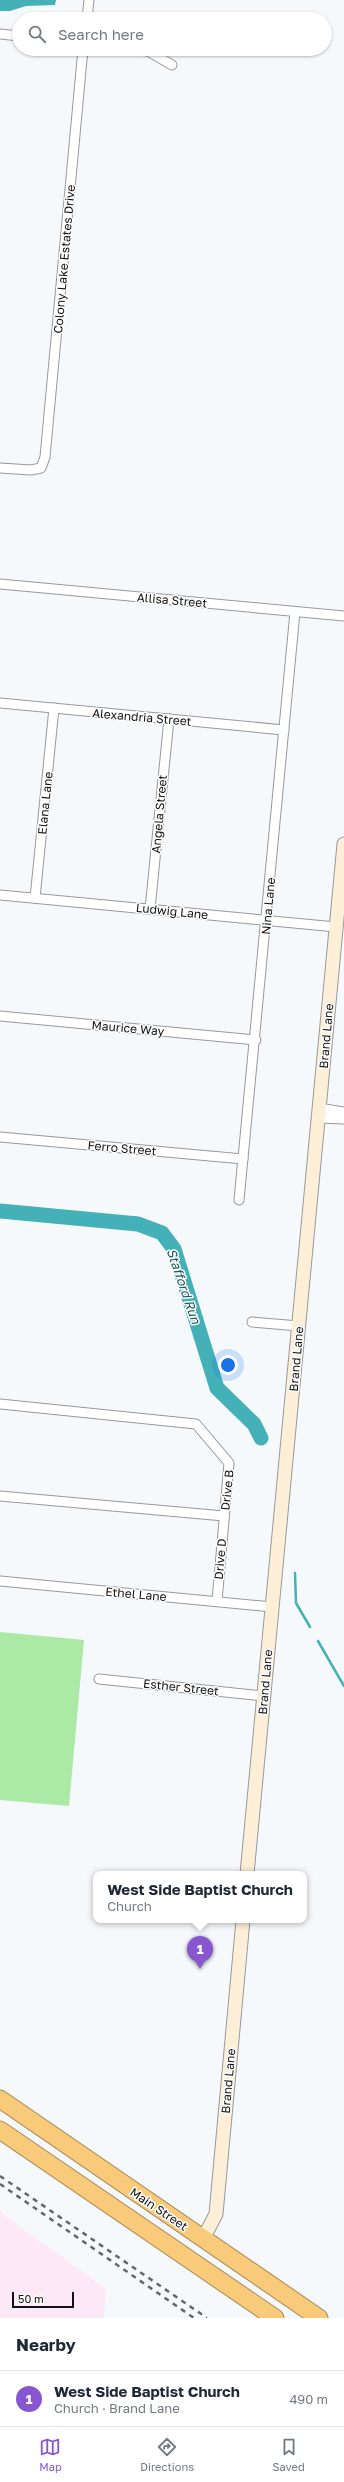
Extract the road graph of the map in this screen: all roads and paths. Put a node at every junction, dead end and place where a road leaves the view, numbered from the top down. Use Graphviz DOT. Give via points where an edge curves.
graph roads {
  1 [pos="89,0"];
  2 [pos="87,12"];
  3 [pos="0,34"];
  4 [pos="12,35"];
  5 [pos="82,56"];
  6 [pos="157,56"];
  7 [pos="172,65"];
  8 [pos="0,468"];
  9 [pos="0,584"];
  10 [pos="295,612"];
  11 [pos="344,616"];
  12 [pos="0,703"];
  13 [pos="54,708"];
  14 [pos="168,720"];
  15 [pos="284,730"];
  16 [pos="344,844"];
  17 [pos="0,895"];
  18 [pos="35,898"];
  19 [pos="150,909"];
  20 [pos="267,921"];
  21 [pos="340,928"];
  22 [pos="0,1016"];
  23 [pos="256,1040"];
  24 [pos="344,1112"];
  25 [pos="319,1113"];
  26 [pos="344,1119"];
  27 [pos="0,1137"];
  28 [pos="243,1159"];
  29 [pos="240,1200"];
  30 [pos="252,1322"];
  31 [pos="299,1326"];
  32 [pos="0,1404"];
  33 [pos="0,1496"];
  34 [pos="224,1516"];
  35 [pos="0,1581"];
  36 [pos="217,1601"];
  37 [pos="272,1607"];
  38 [pos="99,1679"];
  39 [pos="264,1696"];
  40 [pos="247,1871"];
  41 [pos="243,1923"];
  42 [pos="0,2099"];
  43 [pos="0,2130"];
  44 [pos="203,2239"];
  45 [pos="295,2301"];
  46 [pos="275,2318"];
  47 [pos="319,2318"];
  48 [pos="329,2318"];
  1 -- 2 [label="street"];
  3 -- 4 [label="street"];
  5 -- 8 [label="street, Colony Lake Estates Drive" via="46,449 41,468"];
  6 -- 7 [label="street"];
  9 -- 10 [label="street, Allisa Street"];
  10 -- 11 [label="street, Allisa Street"];
  10 -- 15 [label="street, Nina Lane"];
  12 -- 13 [label="street, Alexandria Street"];
  13 -- 14 [label="street, Alexandria Street"];
  13 -- 18 [label="street, Elana Lane"];
  14 -- 15 [label="street, Alexandria Street"];
  14 -- 19 [label="street, Angela Street"];
  15 -- 20 [label="street, Nina Lane"];
  16 -- 21 [label="street, Brand Lane"];
  17 -- 18 [label="street, Ludwig Lane"];
  18 -- 19 [label="street, Ludwig Lane"];
  19 -- 20 [label="street, Ludwig Lane"];
  20 -- 21 [label="street, Ludwig Lane"];
  20 -- 23 [label="street, Nina Lane"];
  21 -- 25 [label="street, Brand Lane"];
  22 -- 23 [label="street, Maurice Way"];
  23 -- 28 [label="street, Nina Lane"];
  24 -- 25 [label="street"];
  25 -- 26 [label="street"];
  25 -- 31 [label="street, Brand Lane"];
  27 -- 28 [label="street, Ferro Street"];
  28 -- 29 [label="street, Nina Lane"];
  30 -- 31 [label="street"];
  31 -- 37 [label="street, Brand Lane"];
  32 -- 34 [label="street, Drive B" via="196,1424 230,1463"];
  33 -- 34 [label="street, Drive B"];
  34 -- 36 [label="street, Drive D"];
  35 -- 36 [label="street, Ethel Lane"];
  36 -- 37 [label="street, Ethel Lane"];
  37 -- 39 [label="street, Brand Lane"];
  38 -- 39 [label="street, Esther Street"];
  39 -- 40 [label="street, Brand Lane"];
  41 -- 44 [label="street, Brand Lane" via="216,2214"];
  42 -- 44 [label="highway, Main Street"];
  43 -- 46 [label="highway, Main Street"];
  44 -- 45 [label="highway, Main Street"];
  45 -- 47 [label="highway, Main Street"];
  45 -- 48 [label="highway"];
}
